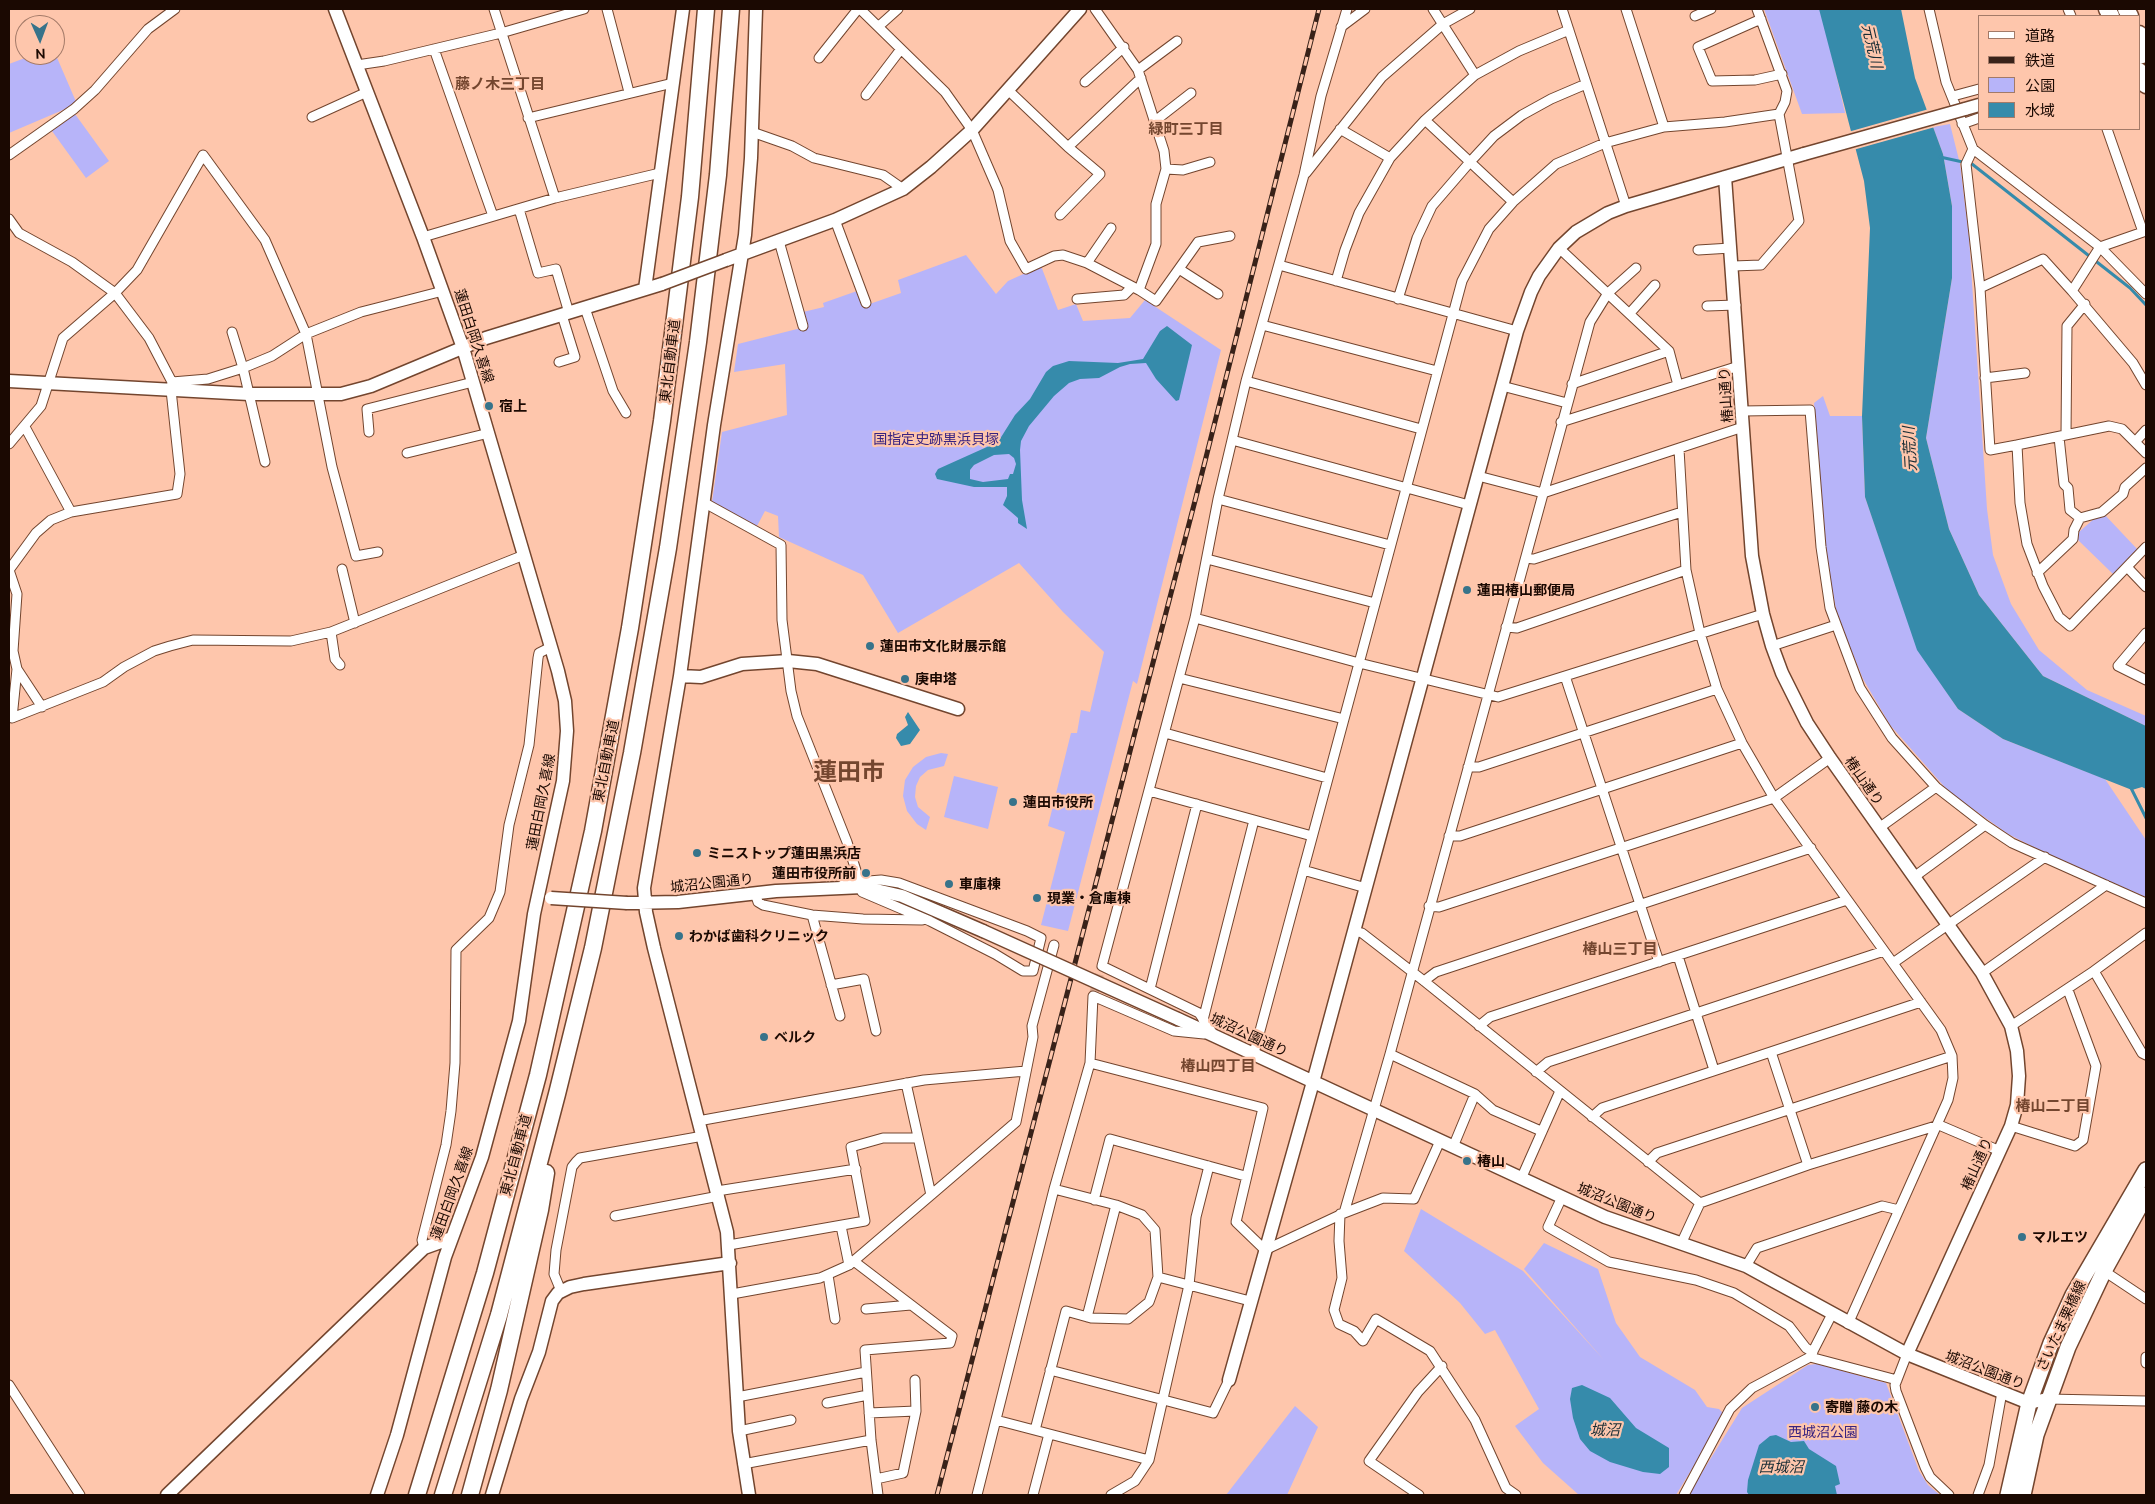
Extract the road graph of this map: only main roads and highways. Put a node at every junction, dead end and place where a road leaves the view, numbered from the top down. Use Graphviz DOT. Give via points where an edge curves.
graph roads {
  1 [pos="706,9"];
  2 [pos="731,9"];
  3 [pos="2140,36"];
  4 [pos="2146,49"];
  5 [pos="2140,73"];
  6 [pos="2146,85"];
  7 [pos="557,1094"];
  8 [pos="2146,1170"];
  9 [pos="2146,1196"];
  10 [pos="477,1473"];
  11 [pos="417,1495"];
  12 [pos="444,1495"];
  13 [pos="470,1495"];
  14 [pos="475,1495"];
  15 [pos="2008,1495"];
  16 [pos="2023,1495"];
  1 -- 11 [label="highway, 東北自動車道" via="690,197 664,412 648,522 596,814 538,1075 485,1273"];
  2 -- 7 [label="highway, 東北自動車道" via="717,185 668,548 595,938"];
  3 -- 4 [label="highway"];
  5 -- 6 [label="highway"];
  7 -- 10 [label="highway" via="540,1210"];
  7 -- 12 [label="highway, 東北自動車道" via="507,1286"];
  8 -- 15 [label="main road, さいたま栗橋線" via="2074,1295 2051,1343 2029,1403"];
  9 -- 16 [label="main road, さいたま栗橋線" via="2077,1325 2047,1400"];
  10 -- 13 [label="highway"];
  10 -- 14 [label="highway"];
}
